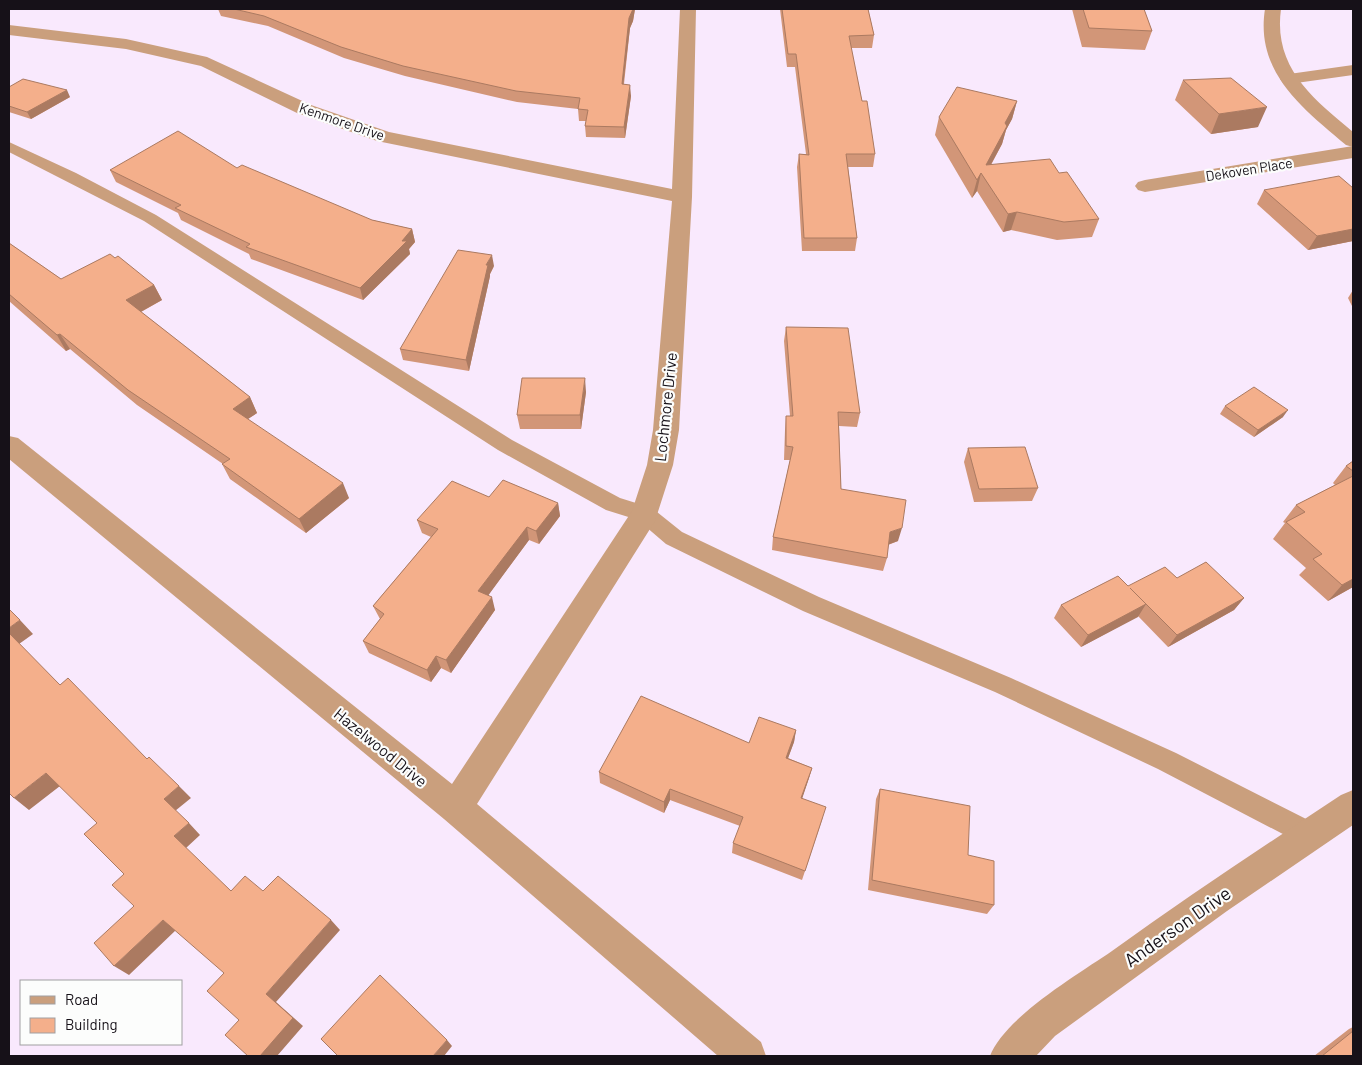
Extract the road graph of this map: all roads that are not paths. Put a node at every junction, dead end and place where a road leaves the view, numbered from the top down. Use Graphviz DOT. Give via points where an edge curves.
graph roads {
  1 [pos="688,9"];
  2 [pos="1273,9"];
  3 [pos="9,30"];
  4 [pos="1353,70"];
  5 [pos="1290,79"];
  6 [pos="1353,141"];
  7 [pos="9,146"];
  8 [pos="1353,152"];
  9 [pos="1144,186"];
  10 [pos="682,198"];
  11 [pos="9,445"];
  12 [pos="645,514"];
  13 [pos="1353,806"];
  14 [pos="456,808"];
  15 [pos="1311,835"];
  16 [pos="747,1056"];
  17 [pos="1009,1056"];
  1 -- 10 [label="street, Lochmore Drive"];
  2 -- 5 [label="street" via="1272,49"];
  3 -- 10 [label="street, Kenmore Drive" via="126,44 207,62 304,109 384,137"];
  4 -- 5 [label="street"];
  5 -- 6 [label="street" via="1318,112"];
  7 -- 12 [label="lane" via="150,218 505,445 613,504"];
  8 -- 9 [label="street, Dekoven Place"];
  10 -- 12 [label="street, Lochmore Drive" via="666,430 660,465"];
  11 -- 14 [label="street, Hazelwood Drive"];
  12 -- 14 [label="street, Lochmore Drive"];
  12 -- 15 [label="lane" via="674,538 719,562 1003,685 1167,761"];
  13 -- 15 [label="street, Anderson Drive"];
  14 -- 16 [label="street, Hazelwood Drive"];
  15 -- 17 [label="street, Anderson Drive" via="1215,899 1042,1023"];
}
